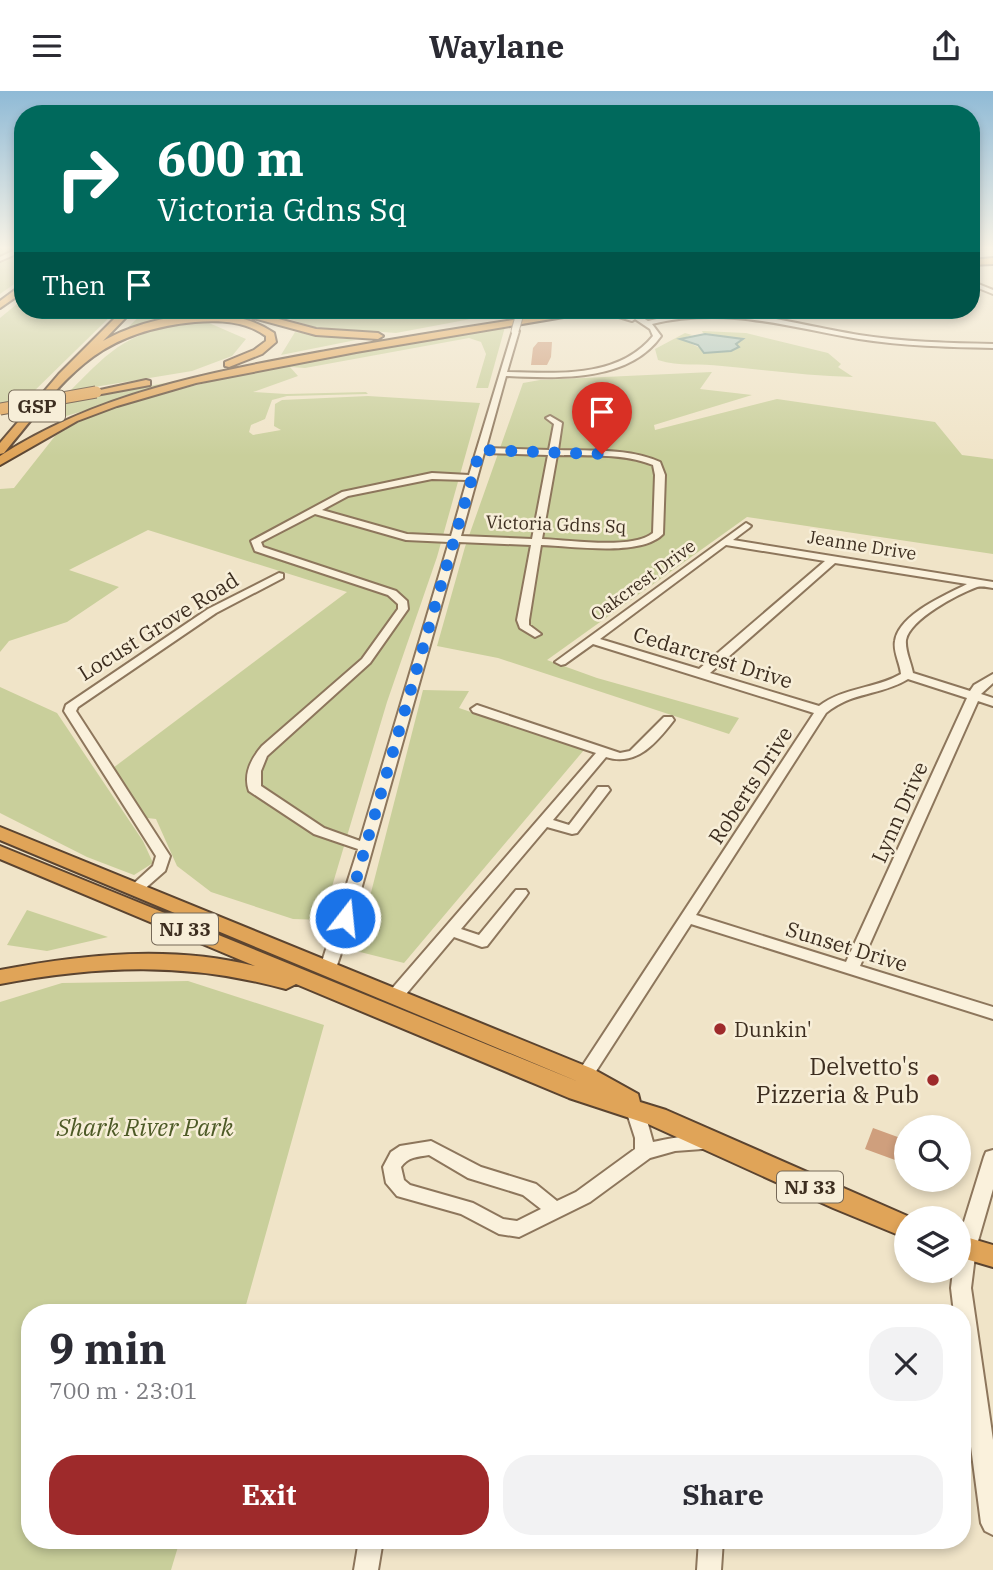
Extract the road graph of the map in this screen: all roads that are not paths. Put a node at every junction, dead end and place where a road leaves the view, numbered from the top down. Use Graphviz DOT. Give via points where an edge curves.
graph roads {
  1 [pos="119,319"];
  2 [pos="266,319"];
  3 [pos="514,319"];
  4 [pos="518,319"];
  5 [pos="519,319"];
  6 [pos="530,319"];
  7 [pos="631,319"];
  8 [pos="639,319"];
  9 [pos="694,319"];
  10 [pos="777,319"];
  11 [pos="646,324"];
  12 [pos="990,345"];
  13 [pos="359,348"];
  14 [pos="317,354"];
  15 [pos="75,363"];
  16 [pos="502,374"];
  17 [pos="167,379"];
  18 [pos="0,409"];
  19 [pos="550,418"];
  20 [pos="0,450"];
  21 [pos="480,450"];
  22 [pos="554,452"];
  23 [pos="0,461"];
  24 [pos="473,478"];
  25 [pos="313,510"];
  26 [pos="746,526"];
  27 [pos="455,538"];
  28 [pos="539,541"];
  29 [pos="725,542"];
  30 [pos="833,559"];
  31 [pos="279,576"];
  32 [pos="986,584"];
  33 [pos="535,634"];
  34 [pos="593,640"];
  35 [pos="561,662"];
  36 [pos="701,674"];
  37 [pos="907,675"];
  38 [pos="993,678"];
  39 [pos="974,695"];
  40 [pos="993,702"];
  41 [pos="477,709"];
  42 [pos="821,711"];
  43 [pos="668,720"];
  44 [pos="603,753"];
  45 [pos="603,790"];
  46 [pos="0,820"];
  47 [pos="544,822"];
  48 [pos="0,833"];
  49 [pos="365,847"];
  50 [pos="0,852"];
  51 [pos="88,869"];
  52 [pos="136,889"];
  53 [pos="521,893"];
  54 [pos="688,918"];
  55 [pos="450,930"];
  56 [pos="328,968"];
  57 [pos="851,969"];
  58 [pos="0,977"];
  59 [pos="395,996"];
  60 [pos="369,1006"];
  61 [pos="993,1013"];
  62 [pos="586,1075"];
  63 [pos="646,1113"];
  64 [pos="716,1143"];
  65 [pos="644,1152"];
  66 [pos="993,1157"];
  67 [pos="554,1209"];
  68 [pos="971,1221"];
  69 [pos="894,1222"];
  70 [pos="971,1250"];
  71 [pos="993,1256"];
  72 [pos="961,1283"];
  73 [pos="963,1304"];
  74 [pos="971,1359"];
  75 [pos="992,1509"];
  76 [pos="370,1549"];
  77 [pos="711,1549"];
  78 [pos="366,1570"];
  79 [pos="709,1570"];
  1 -- 15 [label="highway, GSP"];
  2 -- 3 [label="highway" via="298,329 372,336"];
  4 -- 16 [label="street, bridge"];
  5 -- 14 [label="highway"];
  6 -- 13 [label="highway"];
  7 -- 11 [label="street"];
  8 -- 11 [label="street"];
  9 -- 11 [label="street"];
  10 -- 12 [label="street" via="882,340"];
  11 -- 16 [label="street" via="656,331 656,339 614,367 576,375"];
  13 -- 14 [label="highway"];
  13 -- 23 [label="highway" via="216,376 95,410 47,429"];
  14 -- 17 [label="highway"];
  15 -- 17 [label="highway" via="122,335 166,324 234,321 259,326 271,335 268,346 247,358"];
  15 -- 20 [label="highway, GSP"];
  16 -- 21 [label="street"];
  17 -- 18 [label="highway, bridge"];
  19 -- 22 [label="street" via="558,423"];
  21 -- 22 [label="street, Victoria Gdns Sq"];
  21 -- 24 [label="street"];
  22 -- 28 [label="street"];
  22 -- 28 [label="street, Victoria Gdns Sq" via="626,455 657,464 659,529 652,539 625,545"];
  24 -- 25 [label="street" via="411,479 345,494"];
  24 -- 27 [label="street"];
  25 -- 27 [label="street, Victoria Gdns Sq" via="406,537"];
  25 -- 49 [label="street" via="260,537 255,545 391,593 403,603 402,609 366,661 255,762 254,787 318,832"];
  26 -- 29 [label="street, Oakcrest Drive"];
  27 -- 28 [label="street, Victoria Gdns Sq"];
  27 -- 49 [label="street"];
  28 -- 33 [label="street" via="523,620"];
  29 -- 30 [label="street, Jeanne Drive"];
  29 -- 34 [label="street, Oakcrest Drive"];
  30 -- 32 [label="street, Jeanne Drive"];
  30 -- 36 [label="street"];
  31 -- 52 [label="street, Locust Grove Road" via="212,611 72,705 70,711 163,856 160,868"];
  32 -- 37 [label="street" via="919,615 907,626 901,644"];
  34 -- 35 [label="street, Oakcrest Drive"];
  34 -- 36 [label="street, Cedarcrest Drive"];
  36 -- 42 [label="street, Cedarcrest Drive"];
  37 -- 39 [label="street"];
  37 -- 42 [label="street, Roberts Drive" via="892,684 845,694"];
  38 -- 39 [label="street, Lynn Drive"];
  39 -- 40 [label="street"];
  39 -- 57 [label="street, Lynn Drive"];
  41 -- 44 [label="street"];
  42 -- 54 [label="street, Roberts Drive"];
  43 -- 44 [label="street" via="629,756"];
  44 -- 47 [label="street"];
  45 -- 47 [label="street" via="572,830"];
  46 -- 51 [label="highway"];
  47 -- 55 [label="street"];
  48 -- 51 [label="highway, NJ 33"];
  49 -- 56 [label="street"];
  50 -- 60 [label="highway, NJ 33"];
  51 -- 52 [label="highway, NJ 33"];
  52 -- 56 [label="highway, NJ 33"];
  53 -- 55 [label="street" via="482,942"];
  54 -- 57 [label="street, Sunset Drive"];
  54 -- 62 [label="street, Roberts Drive"];
  55 -- 59 [label="street"];
  56 -- 59 [label="highway, NJ 33"];
  57 -- 61 [label="street, Sunset Drive"];
  58 -- 60 [label="highway" via="94,962 189,962 254,974"];
  59 -- 62 [label="highway, NJ 33"];
  60 -- 63 [label="highway, NJ 33" via="578,1092"];
  62 -- 63 [label="highway, NJ 33"];
  63 -- 64 [label="highway, NJ 33"];
  63 -- 65 [label="street"];
  64 -- 65 [label="street"];
  64 -- 69 [label="highway, NJ 33"];
  65 -- 67 [label="street" via="583,1197"];
  66 -- 68 [label="street"];
  67 -- 67 [label="street" via="529,1189 475,1173 431,1148 407,1151 393,1167 395,1183 404,1191 466,1208 508,1229 519,1229"];
  70 -- 71 [label="highway"];
  72 -- 73 [label="street"];
  74 -- 75 [label="street"];
  76 -- 78 [label="street"];
  77 -- 79 [label="street"];
}
